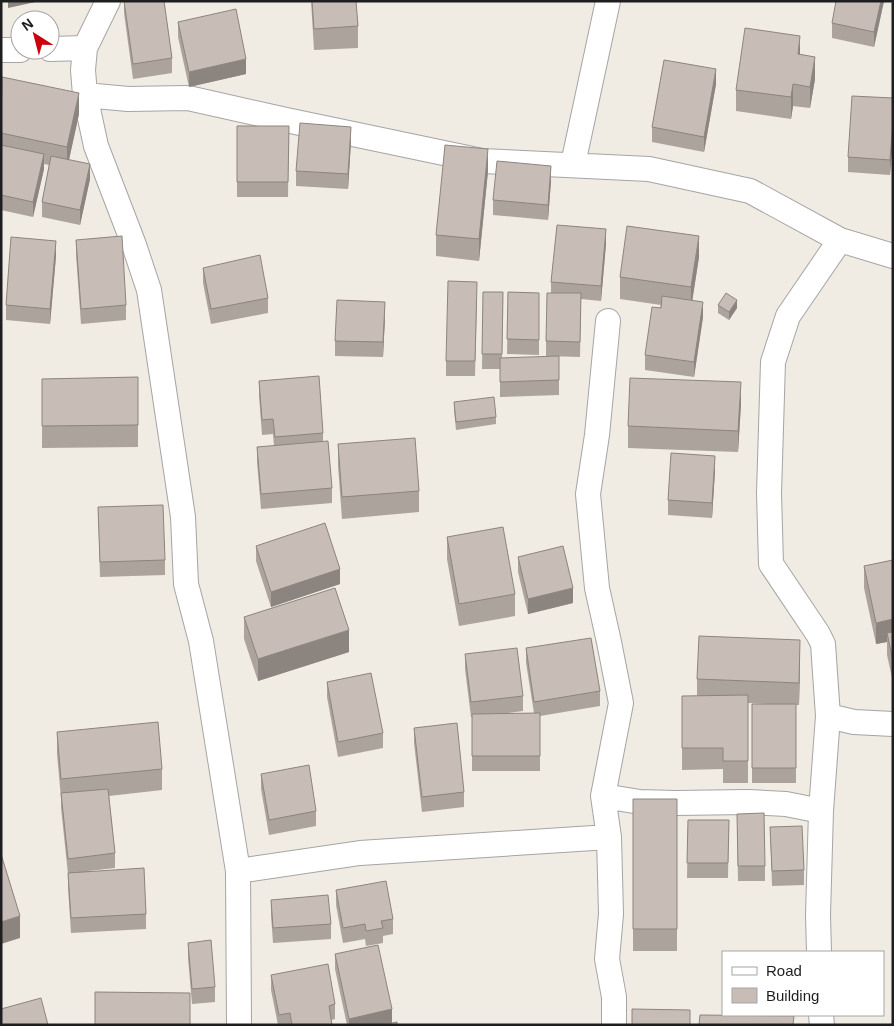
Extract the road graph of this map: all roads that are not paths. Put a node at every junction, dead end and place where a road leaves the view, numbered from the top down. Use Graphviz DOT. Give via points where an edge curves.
graph roads {
  1 [pos="108,1"];
  2 [pos="608,1"];
  3 [pos="86,48"];
  4 [pos="60,49"];
  5 [pos="85,95"];
  6 [pos="573,164"];
  7 [pos="840,240"];
  8 [pos="893,256"];
  9 [pos="608,321"];
  10 [pos="828,716"];
  11 [pos="893,724"];
  12 [pos="603,796"];
  13 [pos="821,811"];
  14 [pos="609,837"];
  15 [pos="238,871"];
  16 [pos="819,951"];
  17 [pos="239,1025"];
  18 [pos="614,1025"];
  1 -- 3 [label="street"];
  2 -- 6 [label="street"];
  3 -- 4 [label="street"];
  3 -- 5 [label="street" via="83,70"];
  5 -- 6 [label="street" via="128,99 188,98 482,160"];
  5 -- 15 [label="street" via="96,146 149,290 183,517 186,584 201,641"];
  6 -- 7 [label="street" via="649,169 750,191"];
  7 -- 8 [label="street"];
  7 -- 10 [label="street" via="788,316 773,362 771,406 770,564 822,644"];
  9 -- 12 [label="street" via="588,494 597,588 621,704"];
  10 -- 11 [label="street" via="854,722"];
  10 -- 13 [label="street"];
  12 -- 13 [label="street" via="640,802 786,804"];
  12 -- 14 [label="street"];
  13 -- 16 [label="street"];
  14 -- 15 [label="street" via="360,854"];
  14 -- 18 [label="street" via="611,914 607,959 614,997"];
  15 -- 17 [label="street"];
}
